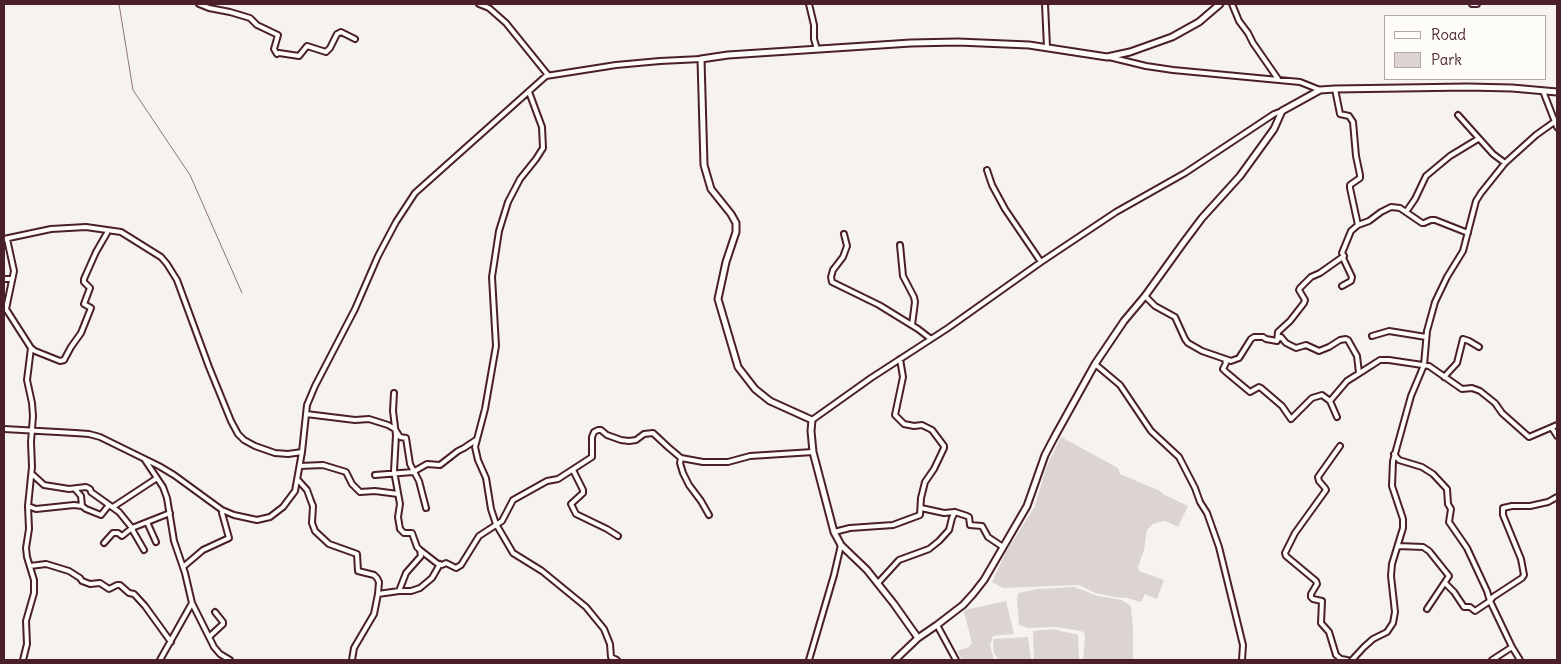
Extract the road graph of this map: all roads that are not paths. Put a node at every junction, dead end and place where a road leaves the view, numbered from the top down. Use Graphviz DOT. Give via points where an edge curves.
graph roads {
  1 [pos="199,4"];
  2 [pos="479,4"];
  3 [pos="809,4"];
  4 [pos="1045,4"];
  5 [pos="1220,4"];
  6 [pos="1232,4"];
  7 [pos="1472,4"];
  8 [pos="1477,4"];
  9 [pos="355,39"];
  10 [pos="1047,48"];
  11 [pos="817,50"];
  12 [pos="1107,57"];
  13 [pos="701,59"];
  14 [pos="548,75"];
  15 [pos="1278,79"];
  16 [pos="1335,89"];
  17 [pos="1320,90"];
  18 [pos="1543,91"];
  19 [pos="529,92"];
  20 [pos="1557,92"];
  21 [pos="1282,111"];
  22 [pos="1458,114"];
  23 [pos="1556,121"];
  24 [pos="1557,127"];
  25 [pos="1478,138"];
  26 [pos="1505,163"];
  27 [pos="987,170"];
  28 [pos="1406,212"];
  29 [pos="1358,225"];
  30 [pos="107,230"];
  31 [pos="1468,232"];
  32 [pos="844,234"];
  33 [pos="5,239"];
  34 [pos="900,245"];
  35 [pos="1344,256"];
  36 [pos="1041,262"];
  37 [pos="4,279"];
  38 [pos="12,279"];
  39 [pos="1342,286"];
  40 [pos="1145,296"];
  41 [pos="912,325"];
  42 [pos="1372,336"];
  43 [pos="1426,337"];
  44 [pos="931,339"];
  45 [pos="1278,339"];
  46 [pos="31,348"];
  47 [pos="1479,348"];
  48 [pos="900,359"];
  49 [pos="1225,359"];
  50 [pos="1095,364"];
  51 [pos="1424,365"];
  52 [pos="1359,373"];
  53 [pos="1444,377"];
  54 [pos="394,393"];
  55 [pos="1330,401"];
  56 [pos="306,414"];
  57 [pos="1337,417"];
  58 [pos="812,420"];
  59 [pos="1557,425"];
  60 [pos="1552,428"];
  61 [pos="395,429"];
  62 [pos="4,430"];
  63 [pos="32,431"];
  64 [pos="1557,436"];
  65 [pos="477,438"];
  66 [pos="1340,446"];
  67 [pos="302,452"];
  68 [pos="813,452"];
  69 [pos="1394,454"];
  70 [pos="144,458"];
  71 [pos="681,458"];
  72 [pos="300,466"];
  73 [pos="573,470"];
  74 [pos="413,472"];
  75 [pos="394,473"];
  76 [pos="32,474"];
  77 [pos="375,475"];
  78 [pos="157,478"];
  79 [pos="298,480"];
  80 [pos="75,489"];
  81 [pos="398,494"];
  82 [pos="1557,497"];
  83 [pos="28,506"];
  84 [pos="82,506"];
  85 [pos="111,506"];
  86 [pos="426,508"];
  87 [pos="921,508"];
  88 [pos="222,510"];
  89 [pos="955,512"];
  90 [pos="170,513"];
  91 [pos="709,515"];
  92 [pos="147,522"];
  93 [pos="496,524"];
  94 [pos="133,528"];
  95 [pos="834,532"];
  96 [pos="618,536"];
  97 [pos="156,542"];
  98 [pos="104,544"];
  99 [pos="840,545"];
  100 [pos="1398,546"];
  101 [pos="1004,547"];
  102 [pos="144,550"];
  103 [pos="420,550"];
  104 [pos="440,564"];
  105 [pos="30,566"];
  106 [pos="183,566"];
  107 [pos="1445,583"];
  108 [pos="878,584"];
  109 [pos="399,591"];
  110 [pos="378,594"];
  111 [pos="1490,601"];
  112 [pos="192,603"];
  113 [pos="1427,609"];
  114 [pos="215,612"];
  115 [pos="937,625"];
  116 [pos="209,637"];
  117 [pos="918,638"];
  118 [pos="171,642"];
  119 [pos="1512,647"];
  120 [pos="23,660"];
  121 [pos="160,660"];
  122 [pos="230,660"];
  123 [pos="352,660"];
  124 [pos="617,660"];
  125 [pos="809,660"];
  126 [pos="895,660"];
  127 [pos="956,660"];
  128 [pos="1242,660"];
  129 [pos="1347,660"];
  130 [pos="1352,660"];
  131 [pos="1492,660"];
  132 [pos="1520,660"];
  1 -- 9 [label="street" via="250,18 278,35 274,49 277,54 298,56 307,46 326,52 341,32"];
  2 -- 14 [label="street" via="506,24"];
  3 -- 11 [label="street"];
  4 -- 10 [label="street"];
  5 -- 12 [label="street" via="1199,22 1172,37"];
  6 -- 15 [label="street" via="1239,21"];
  7 -- 8 [label="street"];
  10 -- 11 [label="street" via="958,42"];
  10 -- 12 [label="street"];
  11 -- 13 [label="street"];
  12 -- 15 [label="street" via="1173,70"];
  13 -- 14 [label="street" via="616,65"];
  13 -- 58 [label="street" via="704,165 711,188 736,222 718,300 736,361 745,378 770,401"];
  14 -- 19 [label="street"];
  15 -- 17 [label="street" via="1300,82"];
  16 -- 17 [label="street"];
  16 -- 18 [label="street" via="1467,87"];
  16 -- 29 [label="street" via="1340,114 1349,116 1353,122 1360,178 1352,182 1350,188"];
  17 -- 21 [label="street"];
  18 -- 20 [label="street"];
  18 -- 23 [label="street"];
  19 -- 56 [label="street" via="410,199 378,256 315,386"];
  19 -- 65 [label="street" via="542,127 543,148 520,179 508,202 499,231 492,277 496,346"];
  21 -- 36 [label="street" via="1116,212"];
  21 -- 40 [label="street" via="1274,130 1240,176 1202,218"];
  22 -- 25 [label="street"];
  23 -- 24 [label="street"];
  23 -- 26 [label="street"];
  25 -- 26 [label="street"];
  25 -- 28 [label="street" via="1426,176"];
  26 -- 31 [label="street" via="1476,201"];
  27 -- 36 [label="street" via="1005,209"];
  28 -- 29 [label="street" via="1391,207"];
  28 -- 31 [label="street" via="1422,223 1435,220"];
  29 -- 35 [label="street" via="1348,236 1342,253"];
  30 -- 33 [label="street" via="68,227"];
  30 -- 46 [label="street" via="84,279 90,288 84,304 91,308 81,333 64,360"];
  30 -- 67 [label="street" via="128,236 168,264 238,434 244,440 275,453"];
  31 -- 43 [label="street" via="1463,251 1435,302"];
  32 -- 41 [label="street" via="847,246 833,270 832,282"];
  33 -- 38 [label="street" via="14,267"];
  34 -- 41 [label="street" via="903,276 915,302"];
  35 -- 39 [label="street" via="1352,277"];
  35 -- 45 [label="street" via="1305,282 1300,290 1304,303 1278,332"];
  36 -- 44 [label="street"];
  37 -- 38 [label="street"];
  38 -- 46 [label="street" via="6,309"];
  40 -- 49 [label="street" via="1175,317 1188,343"];
  40 -- 50 [label="street"];
  41 -- 44 [label="street"];
  42 -- 43 [label="street" via="1389,331"];
  43 -- 51 [label="street"];
  44 -- 48 [label="street"];
  45 -- 49 [label="street" via="1254,337 1239,358"];
  45 -- 52 [label="street" via="1281,337 1296,348 1306,345 1319,350 1346,339 1357,356"];
  46 -- 63 [label="street" via="27,380 32,403"];
  47 -- 53 [label="street" via="1463,339 1457,363"];
  48 -- 58 [label="street"];
  48 -- 87 [label="street" via="903,376 895,415 904,424 922,425 932,430 944,448 925,482"];
  49 -- 55 [label="street" via="1223,369 1226,372 1250,392 1261,388 1282,406 1291,419 1312,398 1322,395"];
  50 -- 101 [label="street" via="1045,456 1027,506"];
  50 -- 128 [label="street" via="1120,385 1151,431 1179,457 1195,488 1219,548 1243,645"];
  51 -- 52 [label="street" via="1380,360"];
  51 -- 53 [label="street"];
  51 -- 69 [label="street"];
  52 -- 55 [label="street" via="1347,381"];
  53 -- 60 [label="street" via="1462,389 1480,391 1529,438"];
  54 -- 61 [label="street"];
  55 -- 57 [label="street"];
  56 -- 61 [label="street" via="369,419"];
  56 -- 67 [label="street"];
  58 -- 68 [label="street"];
  59 -- 60 [label="street"];
  60 -- 64 [label="street"];
  61 -- 74 [label="street" via="400,437 406,438"];
  61 -- 75 [label="street"];
  62 -- 63 [label="street"];
  63 -- 70 [label="street" via="89,434"];
  63 -- 76 [label="street"];
  65 -- 74 [label="street" via="443,464 427,464"];
  65 -- 93 [label="street" via="475,447"];
  66 -- 129 [label="street" via="1318,477 1326,490 1295,533 1285,554 1316,581 1311,598 1322,601 1321,624 1329,632 1336,655"];
  67 -- 72 [label="street"];
  68 -- 71 [label="street" via="750,456 718,463"];
  68 -- 95 [label="street"];
  69 -- 100 [label="street" via="1392,486 1403,519"];
  69 -- 111 [label="street" via="1399,460 1433,474 1447,489 1451,509 1448,522 1466,548"];
  70 -- 78 [label="street"];
  70 -- 88 [label="street"];
  71 -- 73 [label="street" via="654,433 629,441 598,430 592,437 592,457"];
  71 -- 91 [label="street" via="686,479"];
  72 -- 79 [label="street"];
  72 -- 81 [label="street" via="323,465 346,472 360,492"];
  73 -- 93 [label="street" via="514,500 502,521"];
  73 -- 96 [label="street" via="583,490 571,504 576,514"];
  74 -- 75 [label="street"];
  74 -- 86 [label="street" via="419,481"];
  75 -- 77 [label="street"];
  75 -- 81 [label="street"];
  76 -- 80 [label="street" via="44,485"];
  76 -- 83 [label="street"];
  78 -- 85 [label="street"];
  78 -- 90 [label="street"];
  79 -- 88 [label="street" via="290,499 270,517 257,520"];
  79 -- 110 [label="street" via="311,501 315,531 329,544 357,554 358,571 377,578"];
  80 -- 84 [label="street" via="81,496"];
  80 -- 85 [label="street" via="86,487"];
  81 -- 103 [label="street" via="400,529 404,533 412,533"];
  82 -- 111 [label="street" via="1530,506 1503,508 1524,575"];
  83 -- 84 [label="street" via="36,509"];
  83 -- 105 [label="street" via="26,548"];
  84 -- 85 [label="street" via="101,515"];
  85 -- 94 [label="street"];
  87 -- 89 [label="street"];
  87 -- 95 [label="street" via="920,515 893,525"];
  88 -- 106 [label="street" via="229,538 203,550"];
  89 -- 101 [label="street" via="969,517 971,526 982,526 988,537"];
  89 -- 108 [label="street" via="949,530 939,540 929,549 899,560"];
  90 -- 92 [label="street"];
  90 -- 106 [label="street" via="174,541"];
  92 -- 94 [label="street"];
  92 -- 97 [label="street"];
  93 -- 104 [label="street" via="479,536 456,568"];
  93 -- 124 [label="street" via="513,554 548,576 593,615 607,636 611,657"];
  94 -- 98 [label="street" via="122,536 113,533"];
  94 -- 102 [label="street"];
  95 -- 99 [label="street"];
  99 -- 108 [label="street"];
  99 -- 125 [label="street"];
  100 -- 107 [label="street" via="1422,547 1429,551 1449,576"];
  100 -- 130 [label="street" via="1391,576 1393,623 1387,632 1374,639"];
  101 -- 115 [label="street" via="974,594"];
  103 -- 104 [label="street"];
  103 -- 109 [label="street" via="421,556 404,575"];
  104 -- 109 [label="street" via="432,578 420,588"];
  105 -- 118 [label="street" via="46,564 90,584 100,583 108,589 120,586 140,600"];
  105 -- 120 [label="street" via="34,594 26,621 27,644"];
  106 -- 112 [label="street"];
  107 -- 111 [label="street" via="1464,608 1476,611"];
  107 -- 113 [label="street"];
  108 -- 117 [label="street"];
  109 -- 110 [label="street"];
  110 -- 123 [label="street" via="374,614 354,648"];
  111 -- 119 [label="street"];
  112 -- 116 [label="street"];
  112 -- 118 [label="street"];
  114 -- 116 [label="street" via="223,624"];
  115 -- 117 [label="street"];
  115 -- 127 [label="street"];
  116 -- 122 [label="street" via="220,654"];
  117 -- 126 [label="street"];
  118 -- 121 [label="street"];
  119 -- 131 [label="street"];
  119 -- 132 [label="street"];
}
